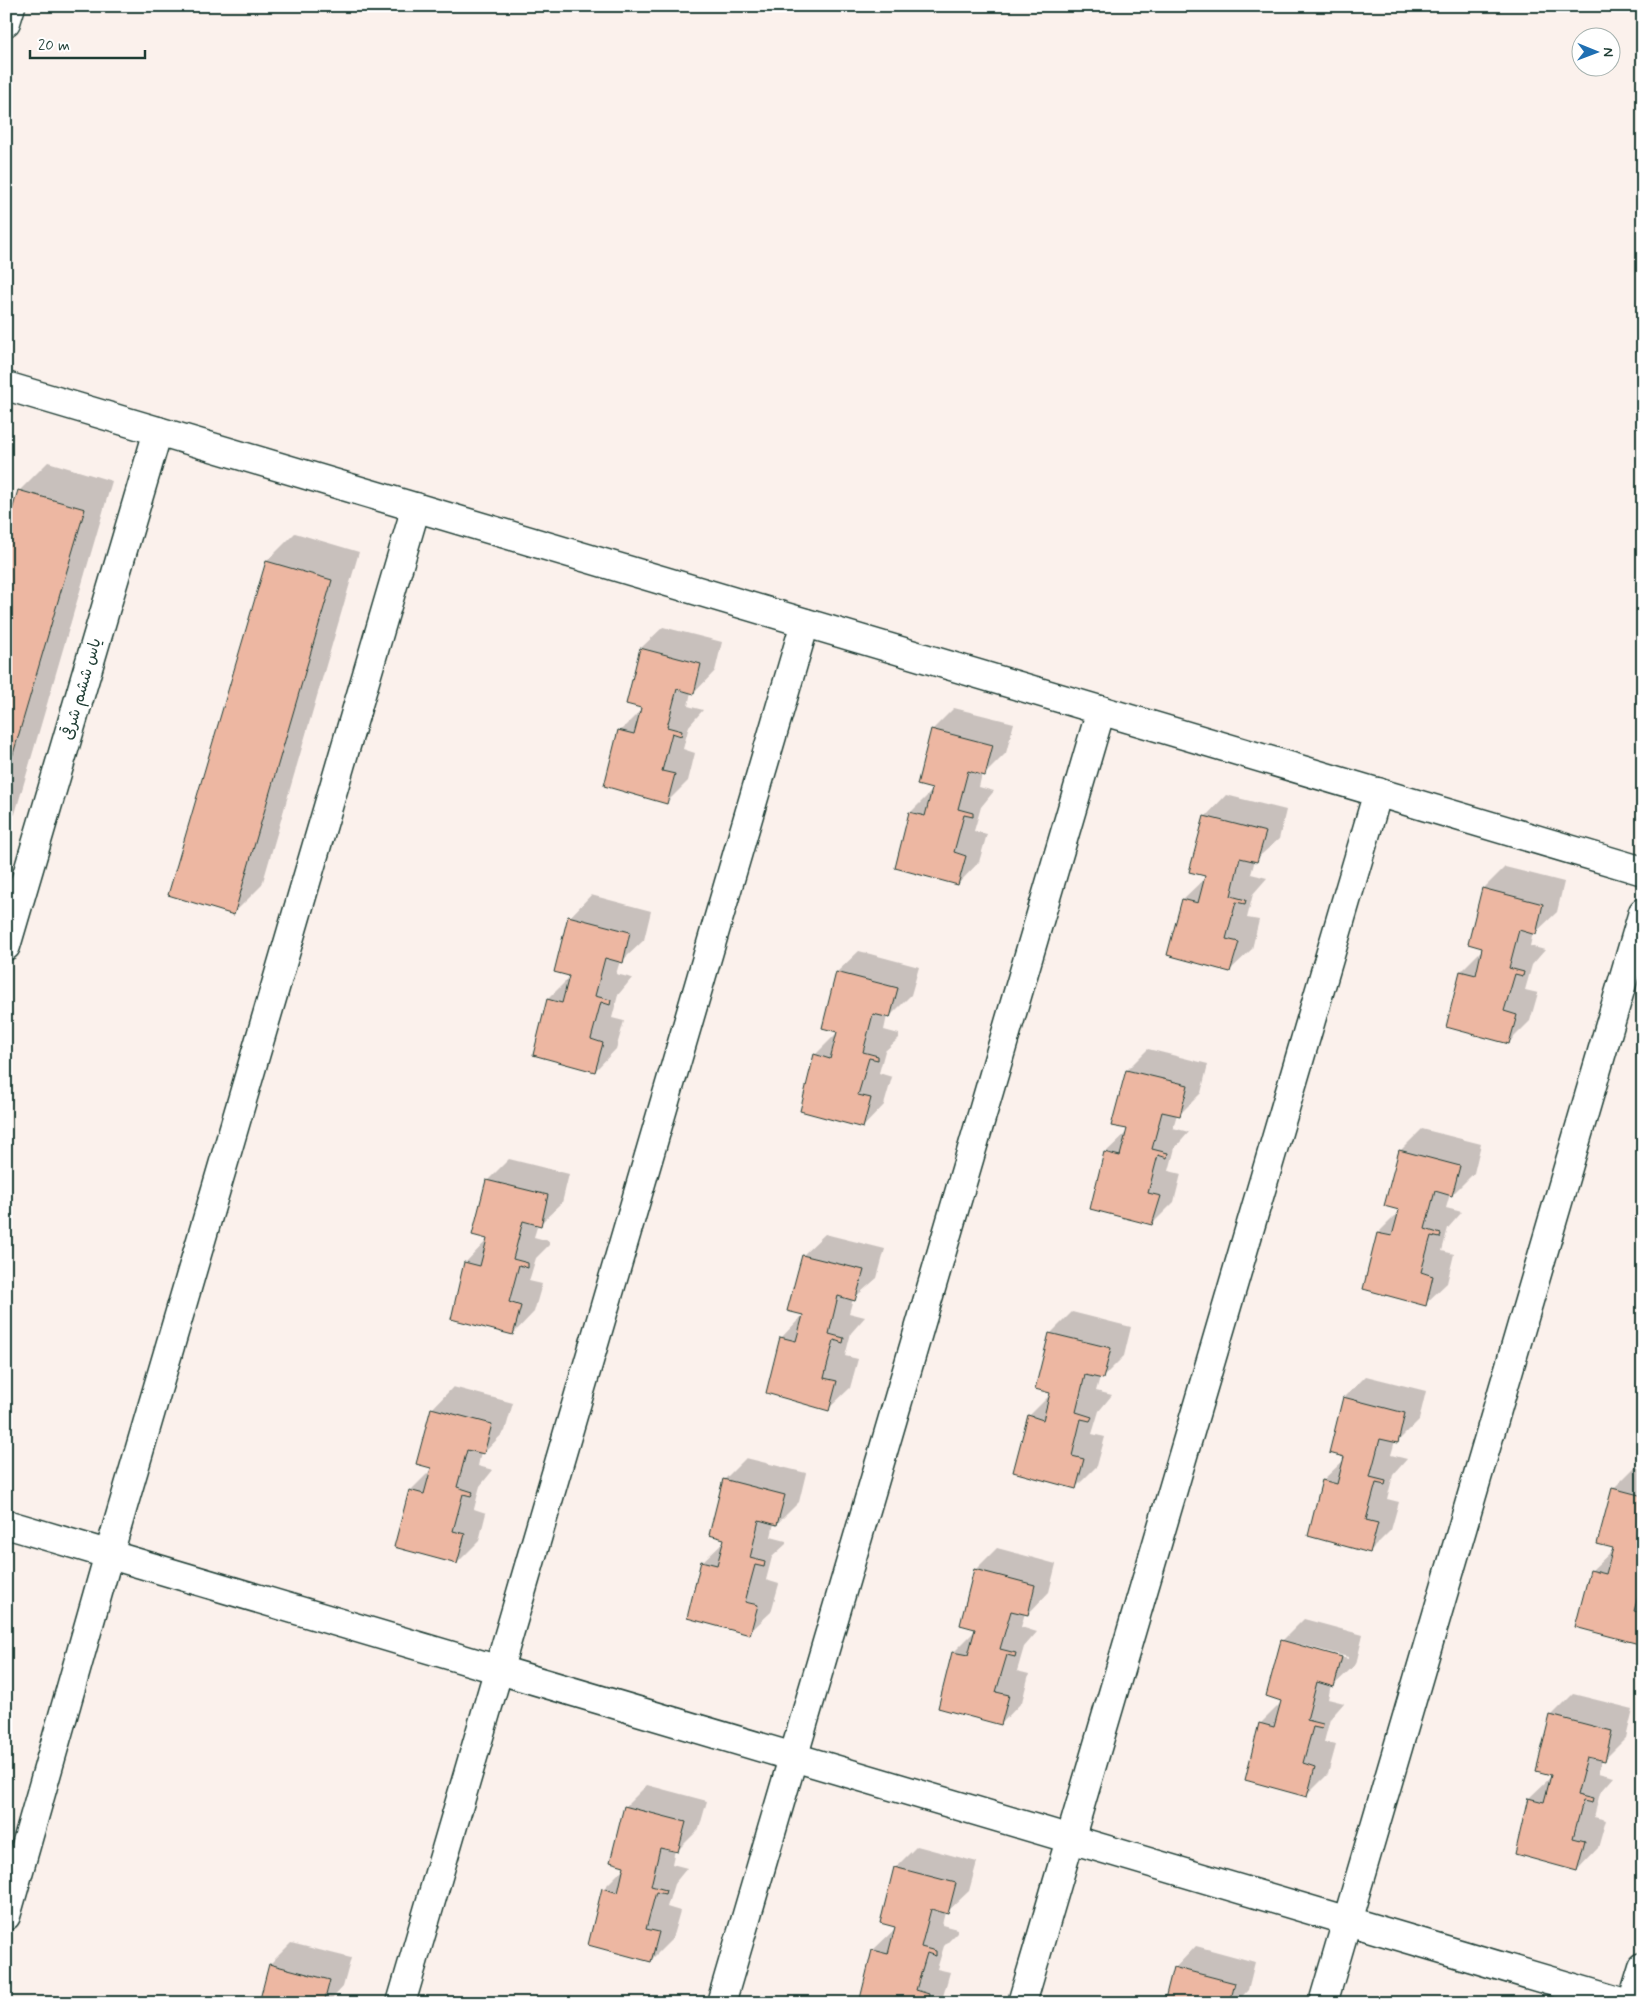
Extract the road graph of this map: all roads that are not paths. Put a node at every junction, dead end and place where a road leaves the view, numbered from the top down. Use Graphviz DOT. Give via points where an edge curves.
graph roads {
  1 [pos="11,6"];
  2 [pos="6,22"];
  3 [pos="6,386"];
  4 [pos="158,431"];
  5 [pos="416,507"];
  6 [pos="805,623"];
  7 [pos="1101,710"];
  8 [pos="1378,792"];
  9 [pos="1643,871"];
  10 [pos="1643,912"];
  11 [pos="6,946"];
  12 [pos="6,1524"];
  13 [pos="109,1554"];
  14 [pos="498,1670"];
  15 [pos="794,1757"];
  16 [pos="1070,1839"];
  17 [pos="6,1916"];
  18 [pos="1347,1920"];
  19 [pos="1643,1967"];
  20 [pos="401,2003"];
  21 [pos="722,2003"];
  22 [pos="1022,2003"];
  23 [pos="1323,2003"];
  24 [pos="1625,2003"];
  25 [pos="1632,2003"];
  1 -- 2 [label="street"];
  3 -- 4 [label="street"];
  4 -- 5 [label="street"];
  4 -- 11 [label="street, یاس ششم شرقی"];
  5 -- 6 [label="street"];
  5 -- 13 [label="street"];
  6 -- 7 [label="street"];
  6 -- 14 [label="street"];
  7 -- 8 [label="street"];
  7 -- 15 [label="street"];
  8 -- 9 [label="street"];
  8 -- 16 [label="street"];
  10 -- 18 [label="street"];
  12 -- 13 [label="street"];
  13 -- 14 [label="street"];
  13 -- 17 [label="street"];
  14 -- 15 [label="street"];
  14 -- 20 [label="street"];
  15 -- 16 [label="street"];
  15 -- 21 [label="street"];
  16 -- 18 [label="street"];
  16 -- 22 [label="street"];
  18 -- 23 [label="street"];
  18 -- 24 [label="street"];
  19 -- 25 [label="street"];
}
